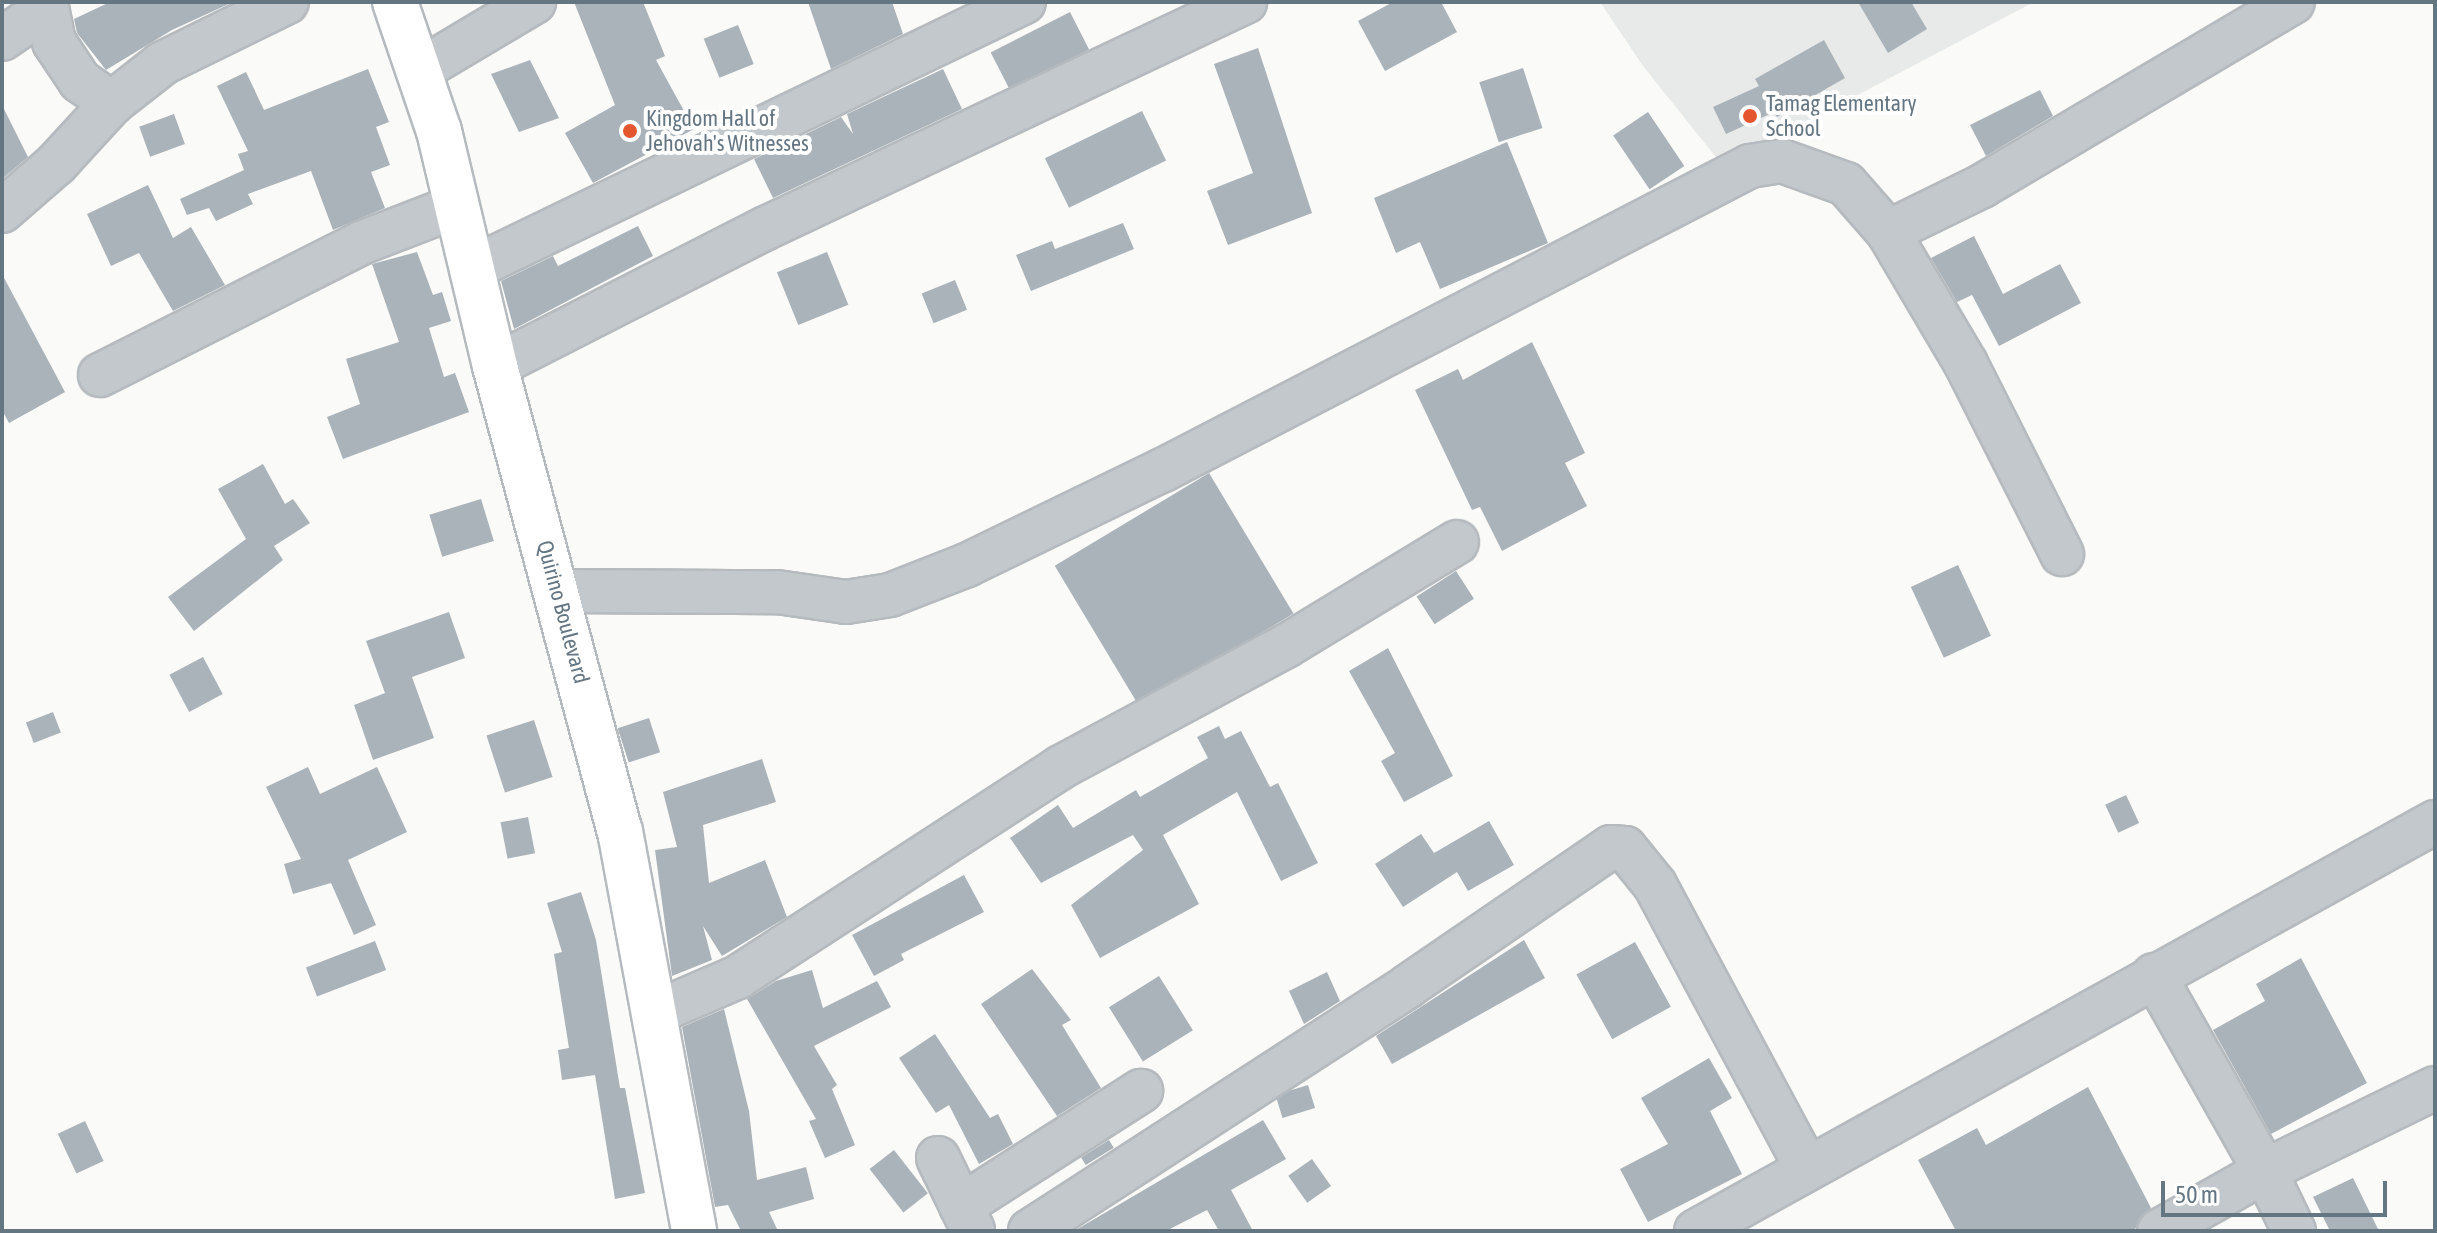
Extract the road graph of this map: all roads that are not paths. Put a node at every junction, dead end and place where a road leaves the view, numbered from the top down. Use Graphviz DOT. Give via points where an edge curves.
graph roads {
  1 [pos="287,2"];
  2 [pos="395,2"];
  3 [pos="534,2"];
  4 [pos="1024,2"];
  5 [pos="1245,2"];
  6 [pos="2293,2"];
  7 [pos="47,5"];
  8 [pos="2,39"];
  9 [pos="420,70"];
  10 [pos="112,103"];
  11 [pos="457,206"];
  12 [pos="2,211"];
  13 [pos="1888,232"];
  14 [pos="471,269"];
  15 [pos="495,366"];
  16 [pos="100,375"];
  17 [pos="1457,542"];
  18 [pos="2062,554"];
  19 [pos="558,591"];
  20 [pos="2435,822"];
  21 [pos="2154,975"];
  22 [pos="657,1012"];
  23 [pos="2435,1088"];
  24 [pos="1141,1091"];
  25 [pos="938,1158"];
  26 [pos="1807,1169"];
  27 [pos="2265,1171"];
  28 [pos="967,1219"];
  29 [pos="694,1231"];
  30 [pos="1030,1231"];
  31 [pos="1696,1231"];
  32 [pos="2159,1231"];
  33 [pos="2294,1231"];
  1 -- 10 [label="street" via="187,49"];
  2 -- 9 [label="main road, Quirino Boulevard"];
  3 -- 9 [label="street"];
  4 -- 14 [label="street"];
  5 -- 15 [label="street" via="780,221"];
  6 -- 13 [label="street" via="1982,186"];
  7 -- 8 [label="street"];
  7 -- 10 [label="street" via="54,42 71,68"];
  9 -- 11 [label="main road, Quirino Boulevard"];
  10 -- 12 [label="street" via="56,164"];
  11 -- 14 [label="main road, Quirino Boulevard"];
  11 -- 16 [label="street" via="361,243"];
  13 -- 18 [label="street" via="1966,364"];
  13 -- 19 [label="street" via="1846,184 1782,161 1750,166 1161,471 967,565 890,595 846,602 777,592"];
  14 -- 15 [label="main road, Quirino Boulevard"];
  15 -- 19 [label="main road, Quirino Boulevard"];
  17 -- 22 [label="street" via="1286,646 1061,767 738,977"];
  19 -- 22 [label="main road, Quirino Boulevard" via="620,831"];
  20 -- 21 [label="street"];
  21 -- 26 [label="street"];
  21 -- 27 [label="street"];
  22 -- 29 [label="main road, Quirino Boulevard"];
  23 -- 27 [label="street"];
  24 -- 28 [label="street"];
  25 -- 28 [label="street"];
  26 -- 30 [label="street" via="1655,885 1625,848 1611,847 1408,986"];
  26 -- 31 [label="street"];
  27 -- 32 [label="street"];
  27 -- 33 [label="street"];
}
